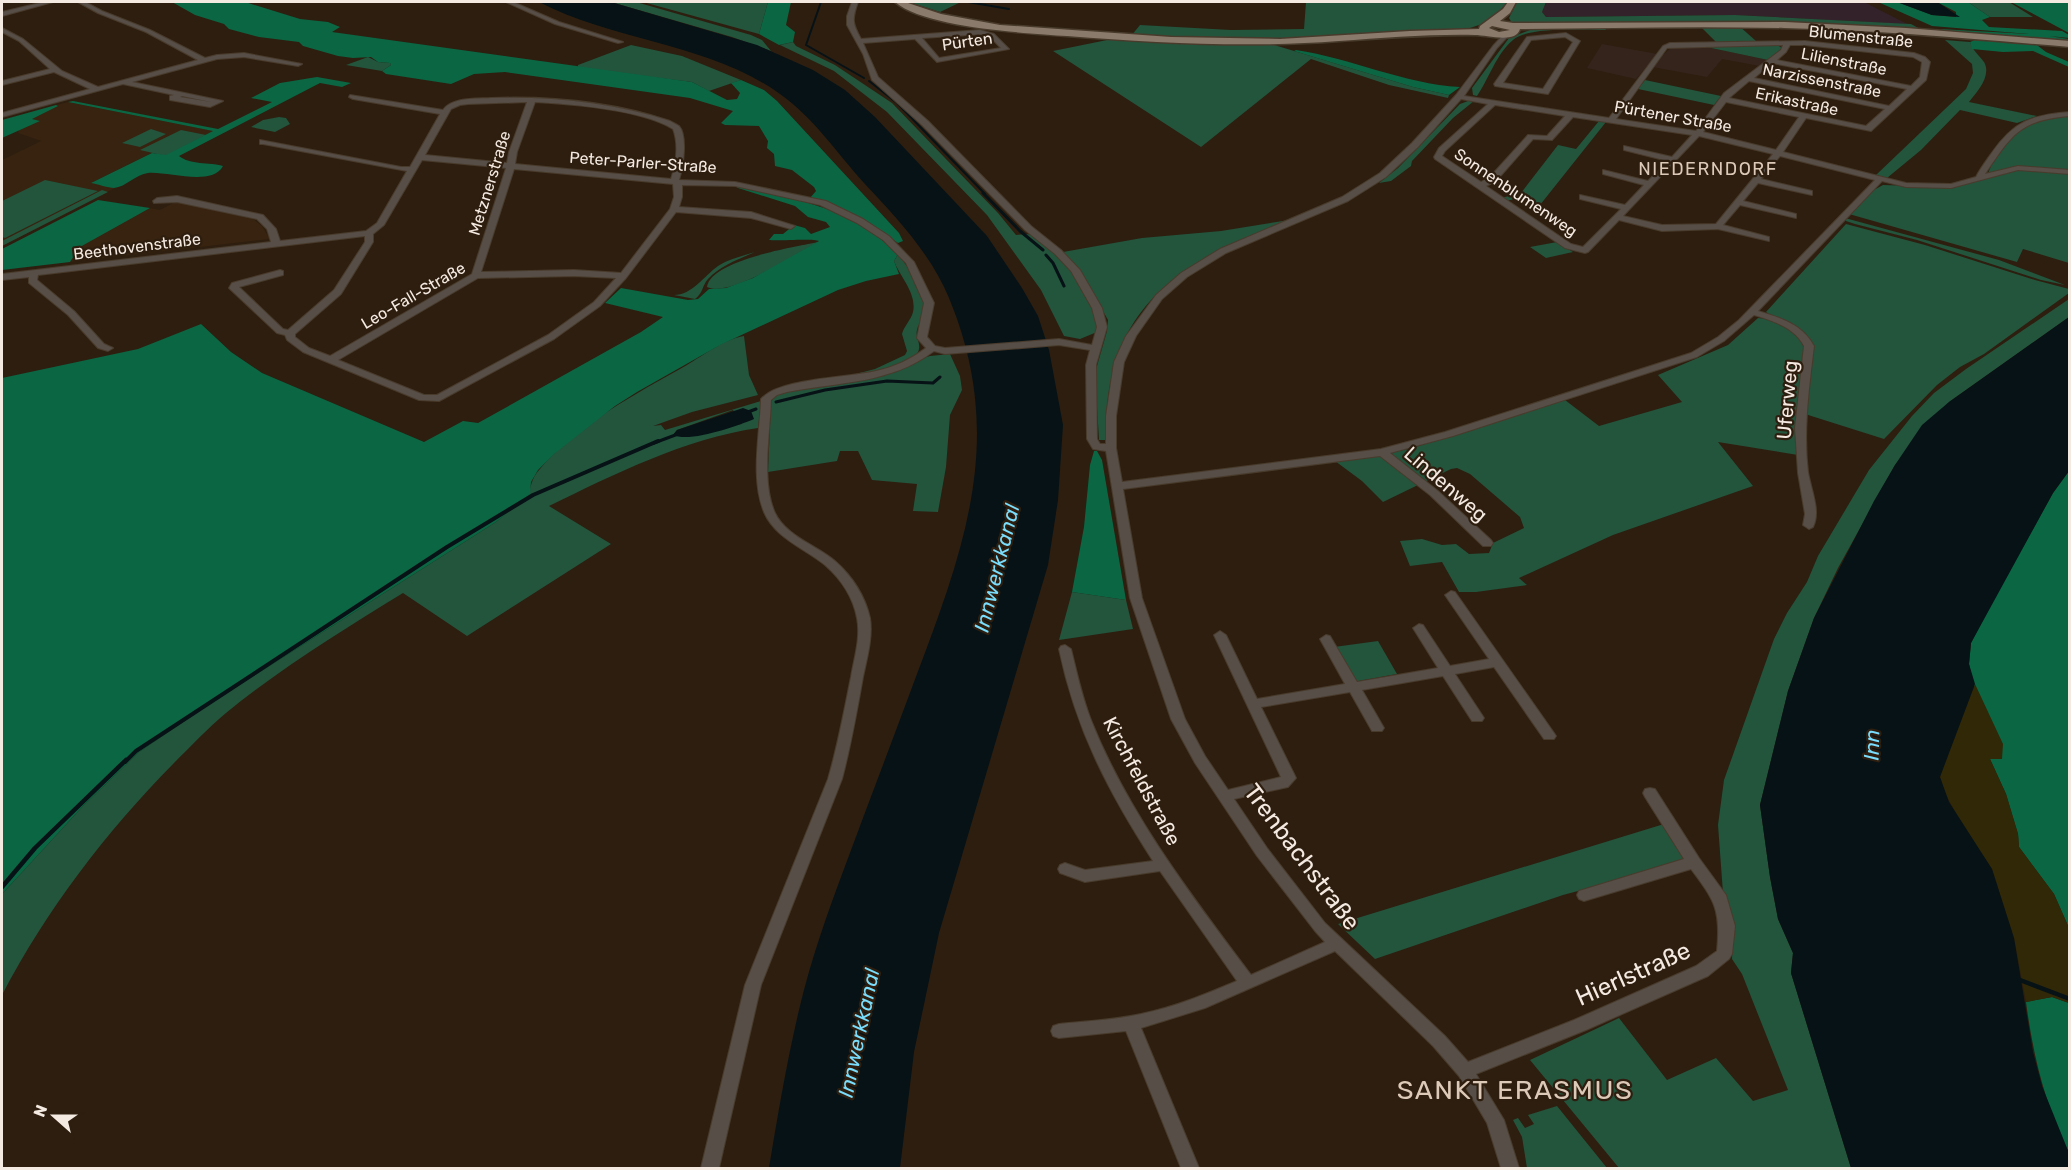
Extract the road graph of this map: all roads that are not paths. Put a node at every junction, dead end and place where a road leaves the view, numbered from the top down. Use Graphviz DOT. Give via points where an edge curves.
graph roads {
  1 [pos="50,2"];
  2 [pos="81,2"];
  3 [pos="509,2"];
  4 [pos="855,2"];
  5 [pos="899,2"];
  6 [pos="1512,2"];
  7 [pos="1507,11"];
  8 [pos="2,14"];
  9 [pos="1489,29"];
  10 [pos="1511,29"];
  11 [pos="2,30"];
  12 [pos="916,36"];
  13 [pos="858,40"];
  14 [pos="620,42"];
  15 [pos="1788,43"];
  16 [pos="2070,44"];
  17 [pos="1495,47"];
  18 [pos="203,60"];
  19 [pos="1771,61"];
  20 [pos="298,64"];
  21 [pos="55,70"];
  22 [pos="1748,79"];
  23 [pos="121,82"];
  24 [pos="2,83"];
  25 [pos="1912,88"];
  26 [pos="97,89"];
  27 [pos="1531,91"];
  28 [pos="181,94"];
  29 [pos="1459,97"];
  30 [pos="353,98"];
  31 [pos="1723,99"];
  32 [pos="532,100"];
  33 [pos="1492,103"];
  34 [pos="1520,108"];
  35 [pos="1890,108"];
  36 [pos="445,113"];
  37 [pos="1571,114"];
  38 [pos="2070,114"];
  39 [pos="2,116"];
  40 [pos="1804,116"];
  41 [pos="1611,120"];
  42 [pos="1865,129"];
  43 [pos="1699,134"];
  44 [pos="263,142"];
  45 [pos="1627,148"];
  46 [pos="1779,152"];
  47 [pos="419,157"];
  48 [pos="1673,160"];
  49 [pos="511,166"];
  50 [pos="412,169"];
  51 [pos="1606,172"];
  52 [pos="2070,172"];
  53 [pos="1980,177"];
  54 [pos="1880,179"];
  55 [pos="1757,180"];
  56 [pos="676,182"];
  57 [pos="1649,184"];
  58 [pos="1482,185"];
  59 [pos="1809,192"];
  60 [pos="1583,197"];
  61 [pos="157,201"];
  62 [pos="1739,202"];
  63 [pos="1627,208"];
  64 [pos="674,209"];
  65 [pos="1793,216"];
  66 [pos="1618,217"];
  67 [pos="791,226"];
  68 [pos="1718,226"];
  69 [pos="368,233"];
  70 [pos="1766,239"];
  71 [pos="275,245"];
  72 [pos="1583,250"];
  73 [pos="34,273"];
  74 [pos="280,273"];
  75 [pos="476,275"];
  76 [pos="624,276"];
  77 [pos="2,277"];
  78 [pos="1752,312"];
  79 [pos="290,333"];
  80 [pos="1056,342"];
  81 [pos="108,348"];
  82 [pos="932,348"];
  83 [pos="1095,348"];
  84 [pos="1064,354"];
  85 [pos="331,360"];
  86 [pos="1111,448"];
  87 [pos="1382,452"];
  88 [pos="1117,486"];
  89 [pos="1809,525"];
  90 [pos="1487,543"];
  91 [pos="1450,595"];
  92 [pos="1419,628"];
  93 [pos="1220,635"];
  94 [pos="1326,639"];
  95 [pos="1065,649"];
  96 [pos="1497,662"];
  97 [pos="1448,672"];
  98 [pos="1353,687"];
  99 [pos="1254,704"];
  100 [pos="1476,717"];
  101 [pos="1377,728"];
  102 [pos="1549,736"];
  103 [pos="1650,793"];
  104 [pos="1226,796"];
  105 [pos="1694,862"];
  106 [pos="1162,865"];
  107 [pos="1065,869"];
  108 [pos="1584,896"];
  109 [pos="1336,944"];
  110 [pos="1247,982"];
  111 [pos="1131,1023"];
  112 [pos="1059,1032"];
  113 [pos="1465,1071"];
  114 [pos="710,1168"];
  115 [pos="1190,1168"];
  116 [pos="1510,1168"];
  1 -- 8 [label="street"];
  2 -- 18 [label="street"];
  3 -- 14 [label="street" via="557,23"];
  4 -- 13 [label="street" via="849,21"];
  5 -- 9 [label="main road" via="937,16 986,26 1186,41 1282,42"];
  6 -- 7 [label="main road"];
  7 -- 9 [label="main road"];
  7 -- 10 [label="main road"];
  9 -- 10 [label="main road"];
  9 -- 17 [label="street"];
  10 -- 16 [label="main road" via="1785,25"];
  10 -- 17 [label="street, Trenbachstraße"];
  11 -- 21 [label="street" via="21,40"];
  12 -- 12 [label="street, Pürten" via="984,32 1006,49 937,60"];
  12 -- 13 [label="street, Pürten"];
  13 -- 83 [label="street" via="874,76 1075,270 1101,316 1102,331"];
  15 -- 19 [label="street, Blumenstraße"];
  15 -- 25 [label="street, Blumenstraße" via="1921,57 1926,60 1926,70"];
  15 -- 41 [label="street" via="1668,45"];
  17 -- 29 [label="street, Trenbachstraße"];
  18 -- 20 [label="street" via="240,55"];
  18 -- 23 [label="street"];
  19 -- 22 [label="street, Blumenstraße"];
  19 -- 25 [label="street, Lilienstraße"];
  21 -- 24 [label="street"];
  21 -- 26 [label="street"];
  22 -- 31 [label="street, Blumenstraße"];
  22 -- 35 [label="street, Narzissenstraße"];
  23 -- 26 [label="street"];
  23 -- 28 [label="street"];
  25 -- 35 [label="street, Blumenstraße"];
  26 -- 39 [label="street"];
  27 -- 27 [label="street" via="1545,92 1576,40 1566,36 1528,39 1498,83"];
  27 -- 34 [label="street"];
  28 -- 28 [label="street" via="172,98 210,105 219,101"];
  29 -- 33 [label="street, Pürtener Straße"];
  29 -- 86 [label="street, Trenbachstraße" via="1371,185 1222,251 1184,275 1159,297 1131,336 1119,362"];
  30 -- 36 [label="street"];
  31 -- 40 [label="street, Erikastraße"];
  31 -- 43 [label="street, Blumenstraße"];
  32 -- 36 [label="street" via="454,104"];
  32 -- 49 [label="street, Metznerstraße"];
  32 -- 56 [label="street" via="630,112 671,124 679,135"];
  33 -- 34 [label="street, Pürtener Straße"];
  33 -- 58 [label="street, Sonnenblumenweg" via="1438,156"];
  34 -- 37 [label="street, Pürtener Straße"];
  35 -- 42 [label="street, Blumenstraße"];
  36 -- 47 [label="street"];
  37 -- 41 [label="street, Pürtener Straße"];
  37 -- 58 [label="street" via="1550,137 1531,137 1493,179"];
  38 -- 53 [label="street" via="2038,117 2015,127"];
  40 -- 42 [label="street, Erikastraße"];
  40 -- 46 [label="street"];
  41 -- 43 [label="street, Pürtener Straße"];
  43 -- 46 [label="street, Pürtener Straße"];
  43 -- 48 [label="street, Blumenstraße"];
  44 -- 50 [label="street"];
  45 -- 48 [label="street"];
  46 -- 54 [label="street, Pürtener Straße"];
  46 -- 55 [label="street"];
  47 -- 49 [label="street, Peter-Parler-Straße"];
  47 -- 50 [label="street"];
  48 -- 57 [label="street, Blumenstraße"];
  49 -- 56 [label="street, Peter-Parler-Straße"];
  49 -- 75 [label="street, Metznerstraße"];
  50 -- 69 [label="street" via="380,225"];
  51 -- 57 [label="street"];
  52 -- 53 [label="street, Pürtener Straße" via="2018,168"];
  53 -- 54 [label="street, Pürtener Straße" via="1936,187"];
  54 -- 78 [label="street"];
  55 -- 59 [label="street"];
  55 -- 62 [label="street"];
  56 -- 64 [label="street" via="678,197"];
  56 -- 82 [label="street, Peter-Parler-Straße" via="737,184 823,203 860,221 886,238 910,262 929,303 922,338"];
  57 -- 63 [label="street, Blumenstraße"];
  58 -- 72 [label="street, Sonnenblumenweg" via="1568,246"];
  60 -- 63 [label="street"];
  61 -- 71 [label="street, Beethovenstraße" via="177,199 260,217 269,224"];
  62 -- 65 [label="street"];
  62 -- 68 [label="street"];
  63 -- 66 [label="street, Blumenstraße"];
  64 -- 67 [label="street" via="751,215"];
  64 -- 76 [label="street"];
  66 -- 68 [label="street" via="1662,228"];
  66 -- 72 [label="street, Blumenstraße"];
  68 -- 70 [label="street"];
  69 -- 71 [label="street, Beethovenstraße"];
  69 -- 79 [label="street" via="369,242 338,292"];
  71 -- 73 [label="street, Beethovenstraße"];
  73 -- 77 [label="street, Beethovenstraße"];
  73 -- 81 [label="street" via="32,281 71,313 101,346"];
  74 -- 79 [label="street" via="242,282 234,288 280,331"];
  75 -- 76 [label="street, Leo-Fall-Straße"];
  75 -- 85 [label="street, Leo-Fall-Straße"];
  76 -- 85 [label="street" via="597,304 564,329 445,396 423,398"];
  78 -- 87 [label="street" via="1721,339 1685,358 1439,438"];
  78 -- 89 [label="street, Uferweg" via="1793,328 1809,346 1800,428 1811,514"];
  79 -- 85 [label="street" via="299,346"];
  80 -- 82 [label="street" via="958,350"];
  80 -- 83 [label="street"];
  80 -- 84 [label="street"];
  82 -- 114 [label="street" via="892,369 797,386 766,399 763,489 767,508 778,527 846,580 861,603 865,634 835,779 753,985"];
  83 -- 86 [label="street" via="1090,377 1092,439 1097,447"];
  86 -- 88 [label="street, Trenbachstraße"];
  87 -- 88 [label="street"];
  87 -- 90 [label="street, Lindenweg" via="1434,493"];
  88 -- 104 [label="street, Trenbachstraße" via="1138,607 1168,696 1190,741"];
  91 -- 96 [label="street"];
  92 -- 97 [label="street"];
  93 -- 99 [label="street"];
  94 -- 98 [label="street"];
  95 -- 106 [label="street, Kirchfeldstraße" via="1084,718 1100,754"];
  96 -- 97 [label="street"];
  96 -- 102 [label="street"];
  97 -- 98 [label="street"];
  97 -- 100 [label="street"];
  98 -- 99 [label="street"];
  98 -- 101 [label="street"];
  99 -- 104 [label="street" via="1289,778 1283,783"];
  103 -- 105 [label="street, Hierlstraße"];
  104 -- 109 [label="street, Trenbachstraße" via="1269,860"];
  105 -- 108 [label="street"];
  105 -- 113 [label="street, Hierlstraße" via="1719,895 1724,912 1726,945 1716,962"];
  106 -- 107 [label="street, Kirchfeldstraße" via="1085,876"];
  106 -- 110 [label="street, Kirchfeldstraße"];
  109 -- 110 [label="street"];
  109 -- 113 [label="street, Trenbachstraße" via="1439,1041"];
  110 -- 111 [label="street" via="1195,1005"];
  111 -- 112 [label="street"];
  111 -- 115 [label="street"];
  113 -- 116 [label="street, Trenbachstraße" via="1495,1120"];
}
